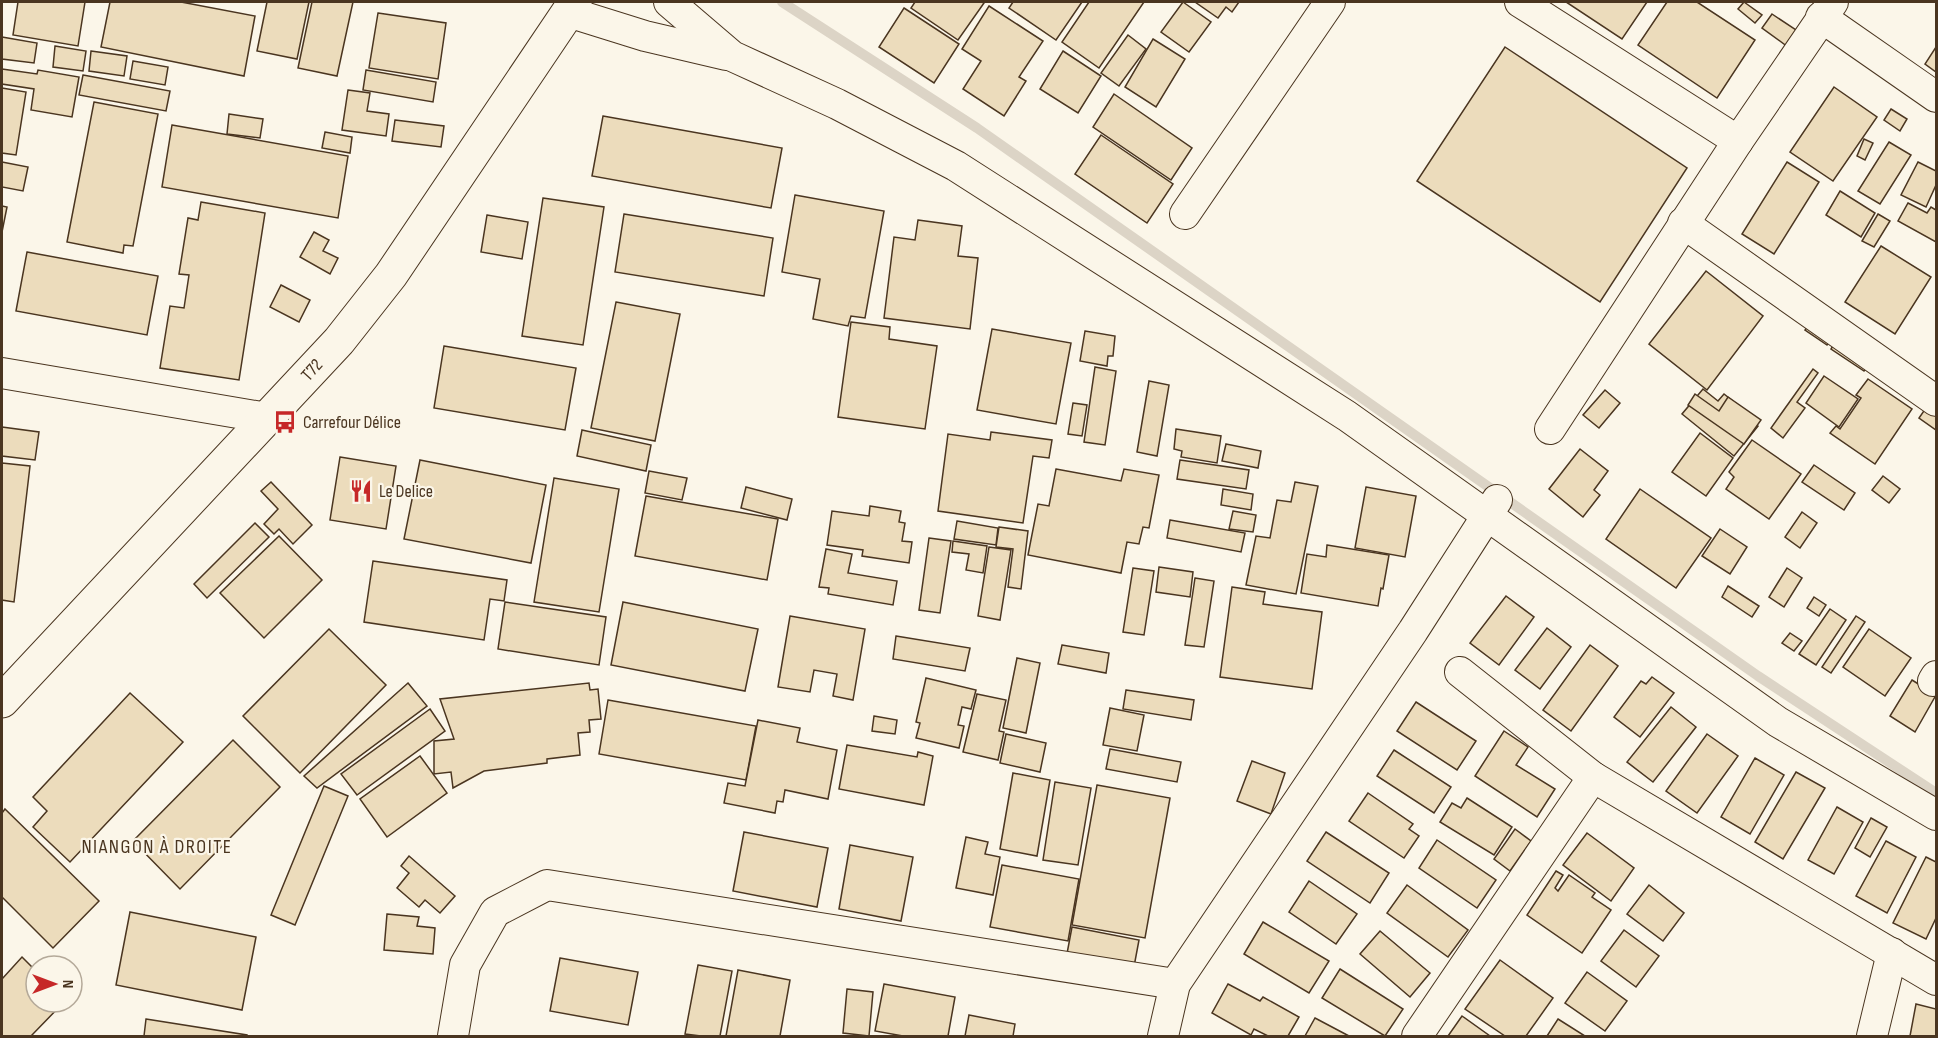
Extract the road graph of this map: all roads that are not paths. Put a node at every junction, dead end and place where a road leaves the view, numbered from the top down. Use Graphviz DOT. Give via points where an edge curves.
graph roads {
  1 [pos="669,2"];
  2 [pos="1330,2"];
  3 [pos="1520,2"];
  4 [pos="571,7"];
  5 [pos="1827,9"];
  6 [pos="732,56"];
  7 [pos="1936,97"];
  8 [pos="1738,141"];
  9 [pos="1185,214"];
  10 [pos="1683,224"];
  11 [pos="2,373"];
  12 [pos="1936,400"];
  13 [pos="267,418"];
  14 [pos="1550,429"];
  15 [pos="1493,508"];
  16 [pos="1460,672"];
  17 [pos="2,701"];
  18 [pos="1593,777"];
  19 [pos="1936,815"];
  20 [pos="1892,953"];
  21 [pos="1936,980"];
  22 [pos="1175,984"];
  23 [pos="453,1036"];
  24 [pos="1163,1036"];
  25 [pos="1417,1036"];
  26 [pos="1872,1036"];
  1 -- 6 [label="street"];
  2 -- 9 [label="street"];
  3 -- 8 [label="street"];
  4 -- 6 [label="street" via="645,36"];
  4 -- 13 [label="street, T72" via="391,275 339,340"];
  5 -- 7 [label="street"];
  5 -- 8 [label="street"];
  6 -- 15 [label="street" via="837,104 956,166"];
  8 -- 10 [label="street"];
  10 -- 12 [label="street"];
  10 -- 14 [label="street"];
  11 -- 13 [label="street"];
  13 -- 17 [label="street, T72"];
  15 -- 19 [label="street" via="1778,722"];
  15 -- 22 [label="street"];
  16 -- 18 [label="street"];
  18 -- 20 [label="street"];
  18 -- 25 [label="street"];
  20 -- 21 [label="street"];
  20 -- 26 [label="street"];
  22 -- 23 [label="street" via="547,885 495,912 465,965"];
  22 -- 24 [label="street"];
}
